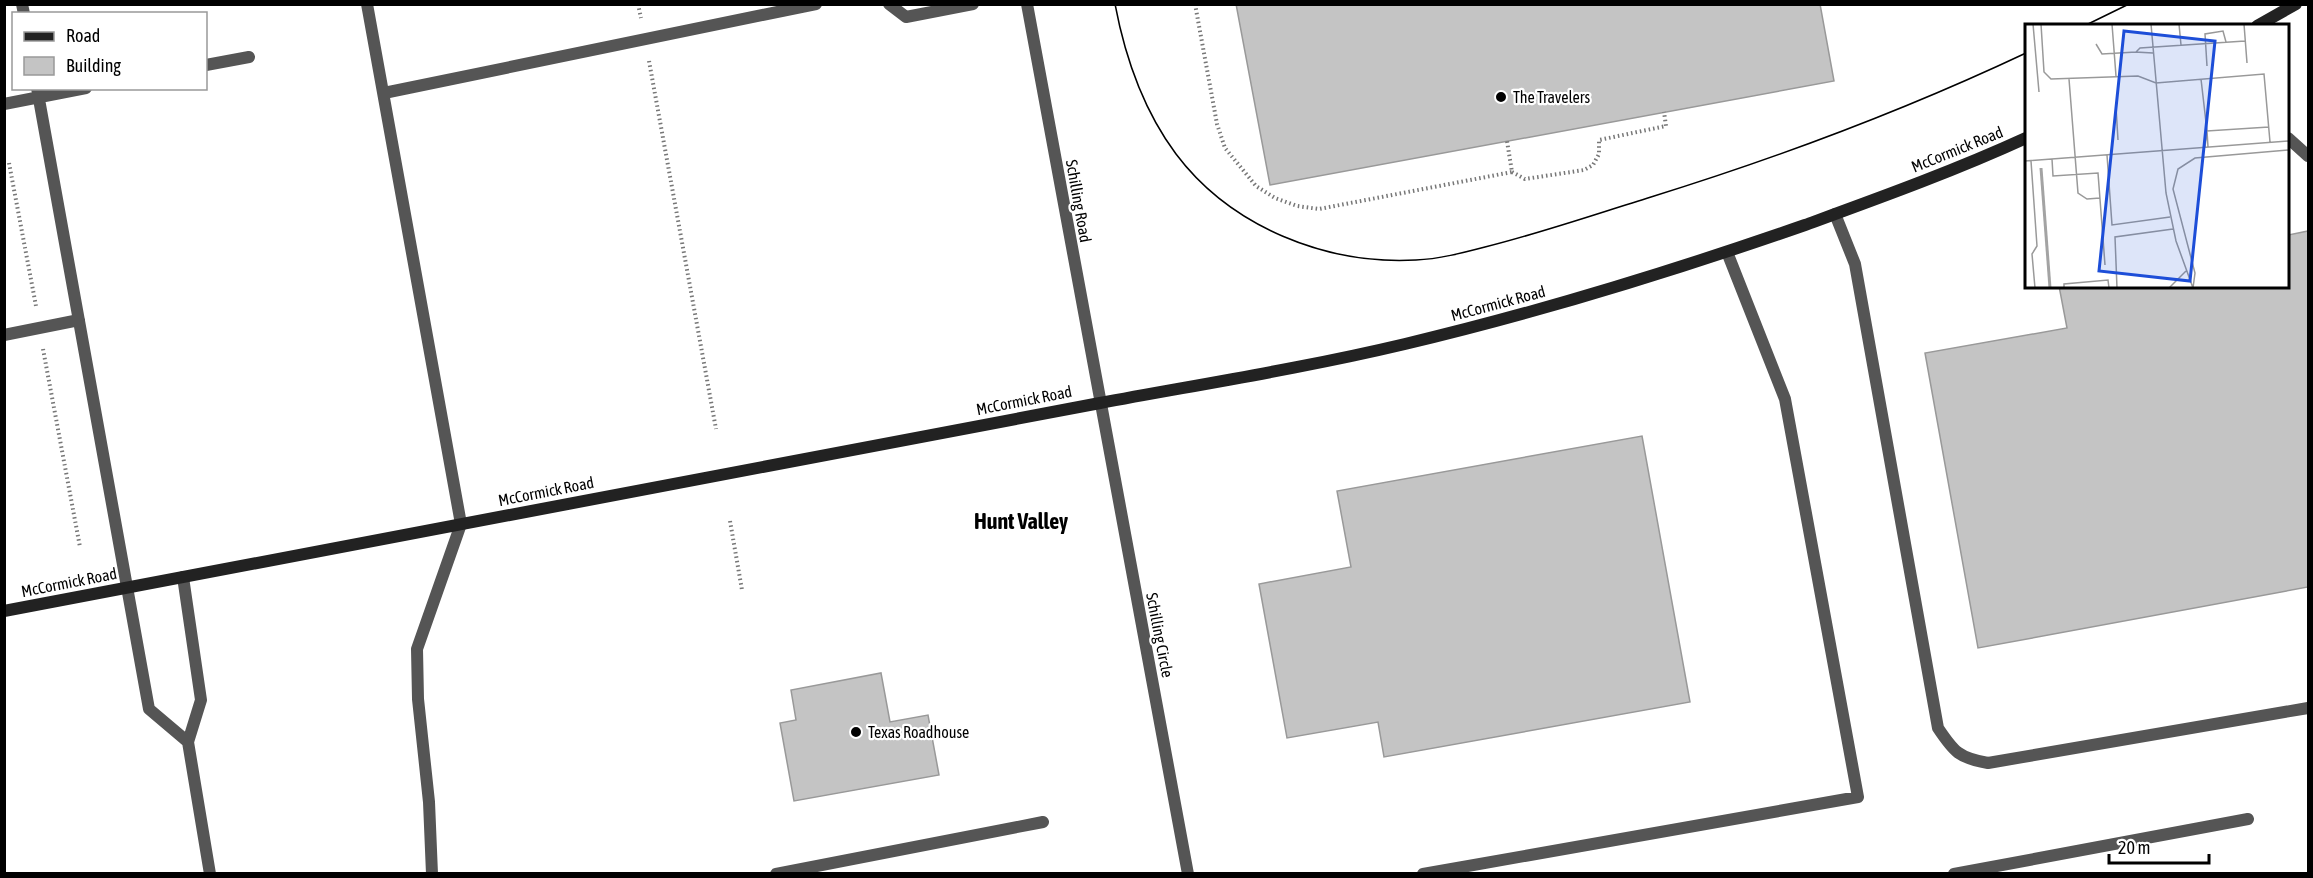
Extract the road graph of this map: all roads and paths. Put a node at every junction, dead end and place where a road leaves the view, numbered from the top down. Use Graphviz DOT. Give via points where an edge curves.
graph roads {
  1 [pos="367,4"];
  2 [pos="638,4"];
  3 [pos="816,4"];
  4 [pos="889,4"];
  5 [pos="973,4"];
  6 [pos="1026,4"];
  7 [pos="1195,4"];
  8 [pos="2296,4"];
  9 [pos="2261,24"];
  10 [pos="645,39"];
  11 [pos="249,57"];
  12 [pos="207,65"];
  13 [pos="67,90"];
  14 [pos="38,93"];
  15 [pos="384,93"];
  16 [pos="4,104"];
  17 [pos="1664,112"];
  18 [pos="2025,138"];
  19 [pos="2289,139"];
  20 [pos="1507,141"];
  21 [pos="2308,156"];
  22 [pos="9,163"];
  23 [pos="1512,172"];
  24 [pos="1835,214"];
  25 [pos="1727,252"];
  26 [pos="79,320"];
  27 [pos="39,328"];
  28 [pos="4,334"];
  29 [pos="1100,403"];
  30 [pos="716,429"];
  31 [pos="730,521"];
  32 [pos="461,524"];
  33 [pos="80,547"];
  34 [pos="183,577"];
  35 [pos="128,588"];
  36 [pos="742,590"];
  37 [pos="4,611"];
  38 [pos="2308,708"];
  39 [pos="188,742"];
  40 [pos="2248,819"];
  41 [pos="1043,822"];
  42 [pos="210,873"];
  43 [pos="432,873"];
  44 [pos="776,873"];
  45 [pos="1188,873"];
  46 [pos="1423,873"];
  47 [pos="1954,873"];
  1 -- 15 [label="street"];
  2 -- 10 [label="path"];
  3 -- 10 [label="street"];
  4 -- 5 [label="street" via="906,17"];
  6 -- 29 [label="street, Schilling Road"];
  7 -- 23 [label="path" via="1225,148 1256,186 1275,198 1319,209"];
  8 -- 9 [label="main road"];
  10 -- 15 [label="street"];
  10 -- 30 [label="path"];
  11 -- 12 [label="street"];
  13 -- 14 [label="street"];
  14 -- 16 [label="street"];
  14 -- 26 [label="street"];
  15 -- 32 [label="street"];
  17 -- 23 [label="path" via="1666,126 1599,140 1599,154 1593,165 1584,170 1526,179"];
  18 -- 24 [label="main road, McCormick Road"];
  19 -- 21 [label="street"];
  20 -- 23 [label="path"];
  22 -- 27 [label="path"];
  24 -- 25 [label="main road, McCormick Road"];
  24 -- 38 [label="street" via="1854,264 1938,728 1950,745 1966,759 1988,764"];
  25 -- 29 [label="main road, McCormick Road" via="1631,283 1402,345"];
  25 -- 46 [label="street" via="1785,399 1858,797"];
  26 -- 27 [label="street"];
  26 -- 35 [label="street"];
  27 -- 28 [label="street"];
  27 -- 33 [label="path"];
  29 -- 32 [label="main road, McCormick Road"];
  29 -- 45 [label="street, Schilling Circle"];
  31 -- 36 [label="path"];
  32 -- 34 [label="main road, McCormick Road"];
  32 -- 43 [label="street" via="417,650"];
  34 -- 35 [label="main road, McCormick Road"];
  34 -- 39 [label="street" via="201,700"];
  35 -- 37 [label="main road, McCormick Road"];
  35 -- 39 [label="street" via="149,709"];
  39 -- 42 [label="street"];
  40 -- 47 [label="street"];
  41 -- 44 [label="street"];
}
